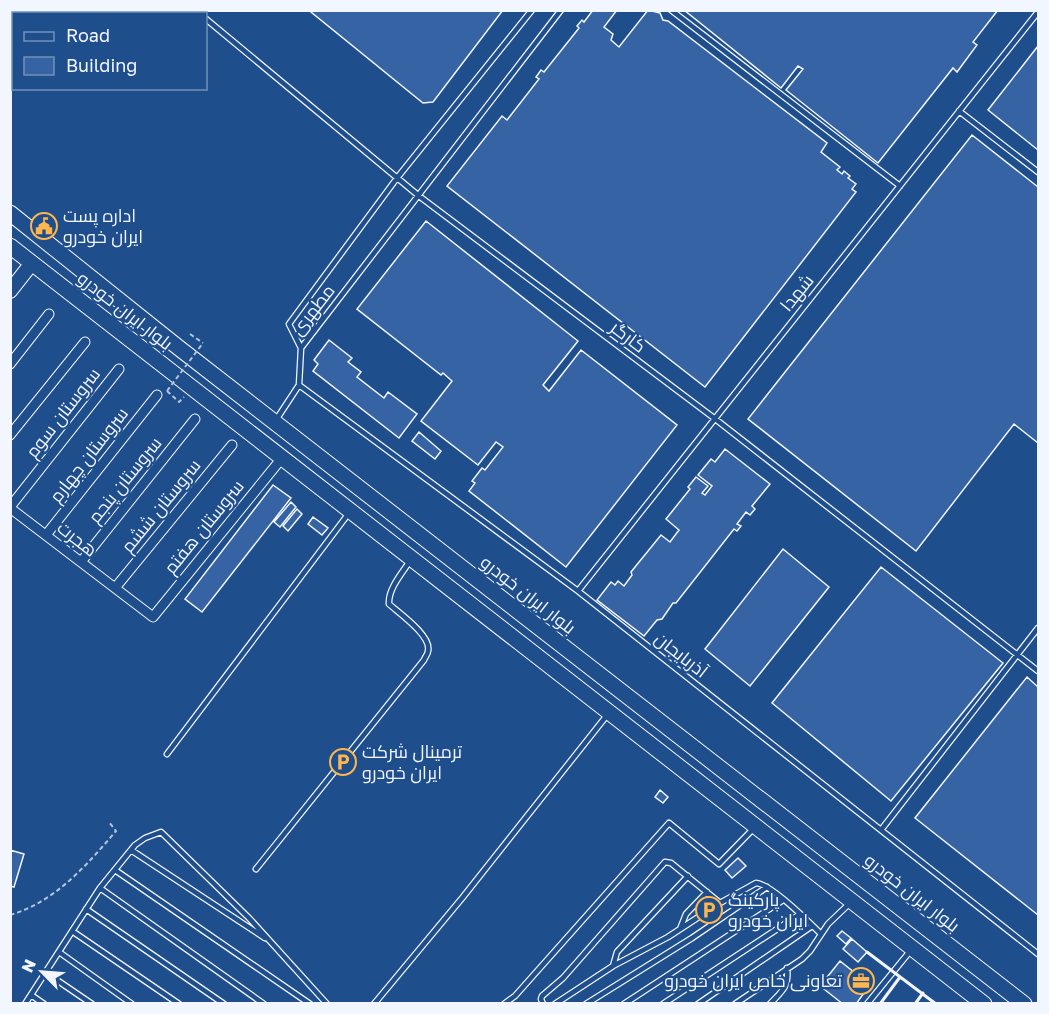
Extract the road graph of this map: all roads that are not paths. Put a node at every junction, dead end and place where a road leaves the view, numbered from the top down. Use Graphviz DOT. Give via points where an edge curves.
graph roads {
  1 [pos="531,10"];
  2 [pos="561,10"];
  3 [pos="671,10"];
  4 [pos="1038,12"];
  5 [pos="207,20"];
  6 [pos="959,111"];
  7 [pos="1038,172"];
  8 [pos="397,178"];
  9 [pos="900,186"];
  10 [pos="418,196"];
  11 [pos="10,213"];
  12 [pos="10,246"];
  13 [pos="32,263"];
  14 [pos="10,291"];
  15 [pos="50,314"];
  16 [pos="85,342"];
  17 [pos="301,348"];
  18 [pos="10,364"];
  19 [pos="119,369"];
  20 [pos="299,385"];
  21 [pos="157,395"];
  22 [pos="714,418"];
  23 [pos="195,419"];
  24 [pos="275,422"];
  25 [pos="10,435"];
  26 [pos="232,445"];
  27 [pos="282,458"];
  28 [pos="10,507"];
  29 [pos="351,511"];
  30 [pos="46,536"];
  31 [pos="411,558"];
  32 [pos="81,562"];
  33 [pos="115,588"];
  34 [pos="578,591"];
  35 [pos="520,613"];
  36 [pos="153,617"];
  37 [pos="1038,628"];
  38 [pos="505,631"];
  39 [pos="546,633"];
  40 [pos="531,651"];
  41 [pos="1017,655"];
  42 [pos="1038,671"];
  43 [pos="609,712"];
  44 [pos="167,754"];
  45 [pos="756,826"];
  46 [pos="881,830"];
  47 [pos="131,850"];
  48 [pos="256,869"];
  49 [pos="115,870"];
  50 [pos="688,876"];
  51 [pos="767,887"];
  52 [pos="100,888"];
  53 [pos="707,892"];
  54 [pos="783,900"];
  55 [pos="852,901"];
  56 [pos="720,903"];
  57 [pos="86,909"];
  58 [pos="800,914"];
  59 [pos="812,926"];
  60 [pos="680,929"];
  61 [pos="72,931"];
  62 [pos="820,933"];
  63 [pos="272,942"];
  64 [pos="912,948"];
  65 [pos="59,952"];
  66 [pos="1038,954"];
  67 [pos="613,966"];
  68 [pos="788,968"];
  69 [pos="45,972"];
  70 [pos="31,994"];
  71 [pos="25,1004"];
  72 [pos="44,1004"];
  73 [pos="92,1004"];
  74 [pos="132,1004"];
  75 [pos="179,1004"];
  76 [pos="224,1004"];
  77 [pos="264,1004"];
  78 [pos="310,1004"];
  79 [pos="327,1004"];
  80 [pos="374,1004"];
  81 [pos="504,1004"];
  82 [pos="543,1004"];
  83 [pos="555,1004"];
  84 [pos="586,1004"];
  85 [pos="624,1004"];
  86 [pos="663,1004"];
  87 [pos="698,1004"];
  88 [pos="735,1004"];
  89 [pos="770,1004"];
  90 [pos="867,1004"];
  91 [pos="984,1004"];
  92 [pos="1024,1004"];
  1 -- 8 [label="lane, مطهری"];
  2 -- 10 [label="lane, مطهری"];
  3 -- 9 [label="lane"];
  4 -- 6 [label="lane, شهدا"];
  5 -- 8 [label="lane, کارگر"];
  6 -- 7 [label="lane"];
  6 -- 9 [label="lane, شهدا"];
  8 -- 10 [label="lane, کارگر"];
  8 -- 17 [label="lane, مطهری" via="289,324"];
  9 -- 22 [label="lane, شهدا"];
  10 -- 17 [label="lane, مطهری"];
  10 -- 22 [label="lane, کارگر"];
  11 -- 24 [label="main road, بلوار ایران خودرو"];
  12 -- 13 [label="main road, بلوار ایران خودرو"];
  13 -- 14 [label="street"];
  13 -- 27 [label="main road, بلوار ایران خودرو"];
  15 -- 18 [label="street"];
  16 -- 25 [label="street"];
  17 -- 20 [label="lane"];
  19 -- 28 [label="street, سروستان سوم"];
  20 -- 24 [label="lane"];
  20 -- 34 [label="lane, آذربایجان"];
  21 -- 30 [label="street, سروستان چهارم"];
  22 -- 34 [label="lane, شهدا"];
  22 -- 41 [label="lane, کارگر"];
  23 -- 32 [label="street, سروستان پنجم"];
  24 -- 35 [label="main road, بلوار ایران خودرو"];
  26 -- 33 [label="street, سروستان ششم"];
  27 -- 29 [label="main road, بلوار ایران خودرو"];
  27 -- 36 [label="street, سروستان هفتم"];
  28 -- 30 [label="street, هجرت"];
  29 -- 31 [label="main road, بلوار ایران خودرو"];
  29 -- 44 [label="lane"];
  30 -- 32 [label="street, هجرت"];
  31 -- 38 [label="main road, بلوار ایران خودرو"];
  31 -- 48 [label="lane" via="388,598 389,604 420,631 428,642 428,651"];
  32 -- 33 [label="street, هجرت"];
  33 -- 36 [label="street, هجرت"];
  34 -- 46 [label="lane, آذربایجان"];
  35 -- 38 [label="main road"];
  35 -- 39 [label="main road, بلوار ایران خودرو"];
  37 -- 41 [label="lane"];
  38 -- 40 [label="main road, بلوار ایران خودرو"];
  39 -- 40 [label="main road"];
  39 -- 92 [label="main road, بلوار ایران خودرو"];
  40 -- 43 [label="main road, بلوار ایران خودرو"];
  41 -- 42 [label="lane, کارگر"];
  41 -- 46 [label="lane"];
  43 -- 45 [label="main road, بلوار ایران خودرو"];
  43 -- 80 [label="lane"];
  45 -- 55 [label="main road, بلوار ایران خودرو"];
  45 -- 81 [label="lane" via="719,864 669,823"];
  46 -- 66 [label="lane, آذربایجان"];
  47 -- 49 [label="lane"];
  47 -- 63 [label="lane"];
  47 -- 63 [label="lane" via="145,838 161,832"];
  49 -- 52 [label="lane"];
  49 -- 78 [label="lane"];
  50 -- 53 [label="lane"];
  50 -- 67 [label="lane" via="617,952"];
  50 -- 82 [label="lane" via="671,862 665,862 563,978 544,994"];
  51 -- 54 [label="lane"];
  51 -- 56 [label="lane" via="756,883"];
  51 -- 84 [label="lane"];
  52 -- 57 [label="lane"];
  52 -- 77 [label="lane"];
  53 -- 56 [label="lane"];
  53 -- 60 [label="lane" via="686,914"];
  54 -- 58 [label="lane"];
  54 -- 85 [label="lane"];
  55 -- 62 [label="lane"];
  55 -- 64 [label="main road, بلوار ایران خودرو"];
  56 -- 60 [label="lane"];
  57 -- 61 [label="lane"];
  57 -- 76 [label="lane"];
  58 -- 59 [label="lane"];
  58 -- 86 [label="lane"];
  59 -- 62 [label="lane"];
  59 -- 87 [label="lane"];
  60 -- 67 [label="lane"];
  61 -- 65 [label="lane"];
  61 -- 75 [label="lane"];
  62 -- 68 [label="lane" via="810,951"];
  63 -- 79 [label="lane"];
  64 -- 90 [label="lane"];
  64 -- 91 [label="main road, بلوار ایران خودرو"];
  65 -- 69 [label="lane"];
  65 -- 74 [label="lane"];
  67 -- 83 [label="lane"];
  68 -- 88 [label="lane"];
  68 -- 89 [label="lane" via="786,986"];
  69 -- 70 [label="lane"];
  69 -- 73 [label="lane"];
  70 -- 71 [label="lane"];
  70 -- 72 [label="lane"];
}
